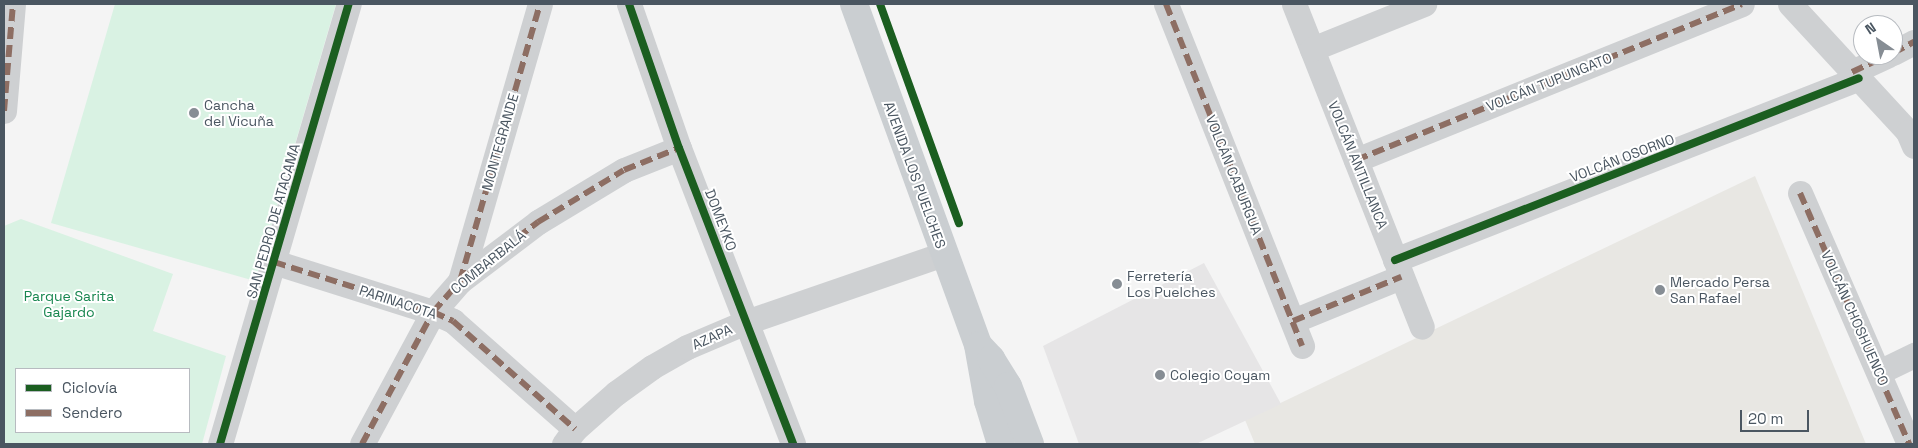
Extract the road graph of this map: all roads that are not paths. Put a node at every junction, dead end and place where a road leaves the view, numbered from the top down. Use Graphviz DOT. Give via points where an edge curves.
graph roads {
  1 [pos="13,4"];
  2 [pos="349,4"];
  3 [pos="540,4"];
  4 [pos="629,4"];
  5 [pos="854,4"];
  6 [pos="1166,4"];
  7 [pos="1294,4"];
  8 [pos="1424,4"];
  9 [pos="1742,4"];
  10 [pos="1790,4"];
  11 [pos="1312,49"];
  12 [pos="1872,65"];
  13 [pos="1855,75"];
  14 [pos="4,111"];
  15 [pos="1914,146"];
  16 [pos="679,148"];
  17 [pos="1356,160"];
  18 [pos="1800,193"];
  19 [pos="943,254"];
  20 [pos="274,262"];
  21 [pos="1398,268"];
  22 [pos="460,281"];
  23 [pos="433,312"];
  24 [pos="746,322"];
  25 [pos="1293,322"];
  26 [pos="1422,327"];
  27 [pos="978,345"];
  28 [pos="1302,346"];
  29 [pos="1914,355"];
  30 [pos="1879,372"];
  31 [pos="569,436"];
  32 [pos="220,444"];
  33 [pos="362,444"];
  34 [pos="793,444"];
  35 [pos="1001,444"];
  36 [pos="1030,444"];
  37 [pos="1909,444"];
  1 -- 14 [label="street"];
  2 -- 20 [label="street, SAN PEDRO DE ATACAMA"];
  3 -- 22 [label="street, MONTEGRANDE"];
  4 -- 16 [label="street, DOMEYKO"];
  5 -- 19 [label="main road, AVENIDA LOS PUELCHES"];
  6 -- 25 [label="street, VOLCÁN CABURGUA"];
  7 -- 11 [label="street, VOLCÁN ANTILLANCA"];
  8 -- 11 [label="street"];
  9 -- 17 [label="street, VOLCÁN TUPUNGATO"];
  10 -- 13 [label="street"];
  11 -- 17 [label="street, VOLCÁN ANTILLANCA"];
  12 -- 13 [label="street, VOLCÁN OSORNO"];
  13 -- 15 [label="street" via="1908,132"];
  13 -- 21 [label="street, VOLCÁN OSORNO"];
  16 -- 22 [label="street, COMBARBALÁ" via="624,170 538,222"];
  16 -- 24 [label="street, DOMEYKO"];
  17 -- 21 [label="street, VOLCÁN ANTILLANCA"];
  18 -- 30 [label="street, VOLCÁN CHOSHUENCO"];
  19 -- 24 [label="street, AZAPA"];
  19 -- 27 [label="main road, AVENIDA LOS PUELCHES"];
  20 -- 23 [label="street, PARINACOTA"];
  20 -- 32 [label="street, SAN PEDRO DE ATACAMA"];
  21 -- 25 [label="street, VOLCÁN OSORNO"];
  21 -- 26 [label="street, VOLCÁN ANTILLANCA"];
  22 -- 23 [label="street, COMBARBALÁ"];
  23 -- 31 [label="street, PARINACOTA" via="453,321"];
  23 -- 33 [label="street, COMBARBALÁ"];
  24 -- 31 [label="street, AZAPA" via="652,367"];
  24 -- 34 [label="street, DOMEYKO"];
  25 -- 28 [label="street, VOLCÁN CABURGUA"];
  27 -- 35 [label="main road, AVENIDA LOS PUELCHES" via="988,400"];
  27 -- 36 [label="main road, AVENIDA LOS PUELCHES" via="1008,386"];
  29 -- 30 [label="street"];
  30 -- 37 [label="street, VOLCÁN CHOSHUENCO"];
}
